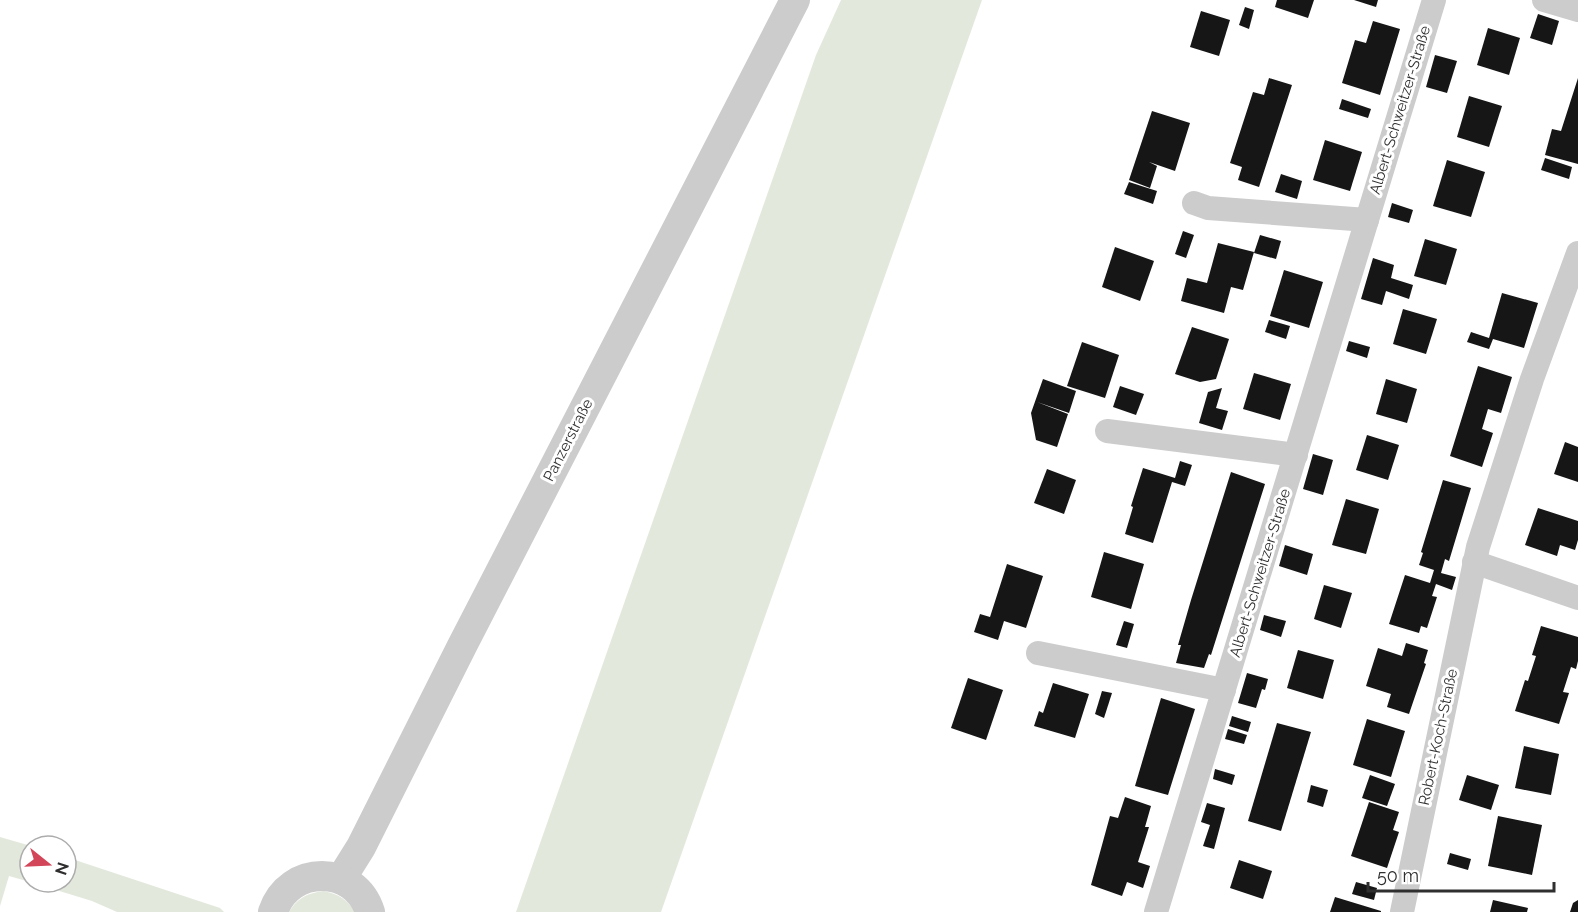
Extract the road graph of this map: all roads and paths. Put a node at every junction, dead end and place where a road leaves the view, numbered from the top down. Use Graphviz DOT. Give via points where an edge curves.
graph roads {
  1 [pos="795,0"];
  2 [pos="1434,0"];
  3 [pos="1544,0"];
  4 [pos="1578,10"];
  5 [pos="1194,203"];
  6 [pos="1367,220"];
  7 [pos="1578,253"];
  8 [pos="1107,431"];
  9 [pos="1296,455"];
  10 [pos="1474,562"];
  11 [pos="1578,598"];
  12 [pos="1038,653"];
  13 [pos="1224,690"];
  14 [pos="341,879"];
  15 [pos="273,912"];
  16 [pos="370,912"];
  17 [pos="1156,912"];
  18 [pos="1402,912"];
  1 -- 14 [label="street, Panzerstraße" via="361,848"];
  2 -- 6 [label="street, Albert-Schweitzer-Straße"];
  3 -- 4 [label="street"];
  5 -- 6 [label="street"];
  6 -- 9 [label="street, Albert-Schweitzer-Straße"];
  7 -- 10 [label="street, Robert-Koch-Straße" via="1532,379"];
  8 -- 9 [label="street"];
  9 -- 13 [label="street, Albert-Schweitzer-Straße"];
  10 -- 11 [label="street"];
  10 -- 18 [label="street, Robert-Koch-Straße"];
  12 -- 13 [label="street"];
  13 -- 17 [label="street, Albert-Schweitzer-Straße"];
  14 -- 15 [label="street" via="325,875 294,884"];
  14 -- 16 [label="street" via="363,897"];
}
